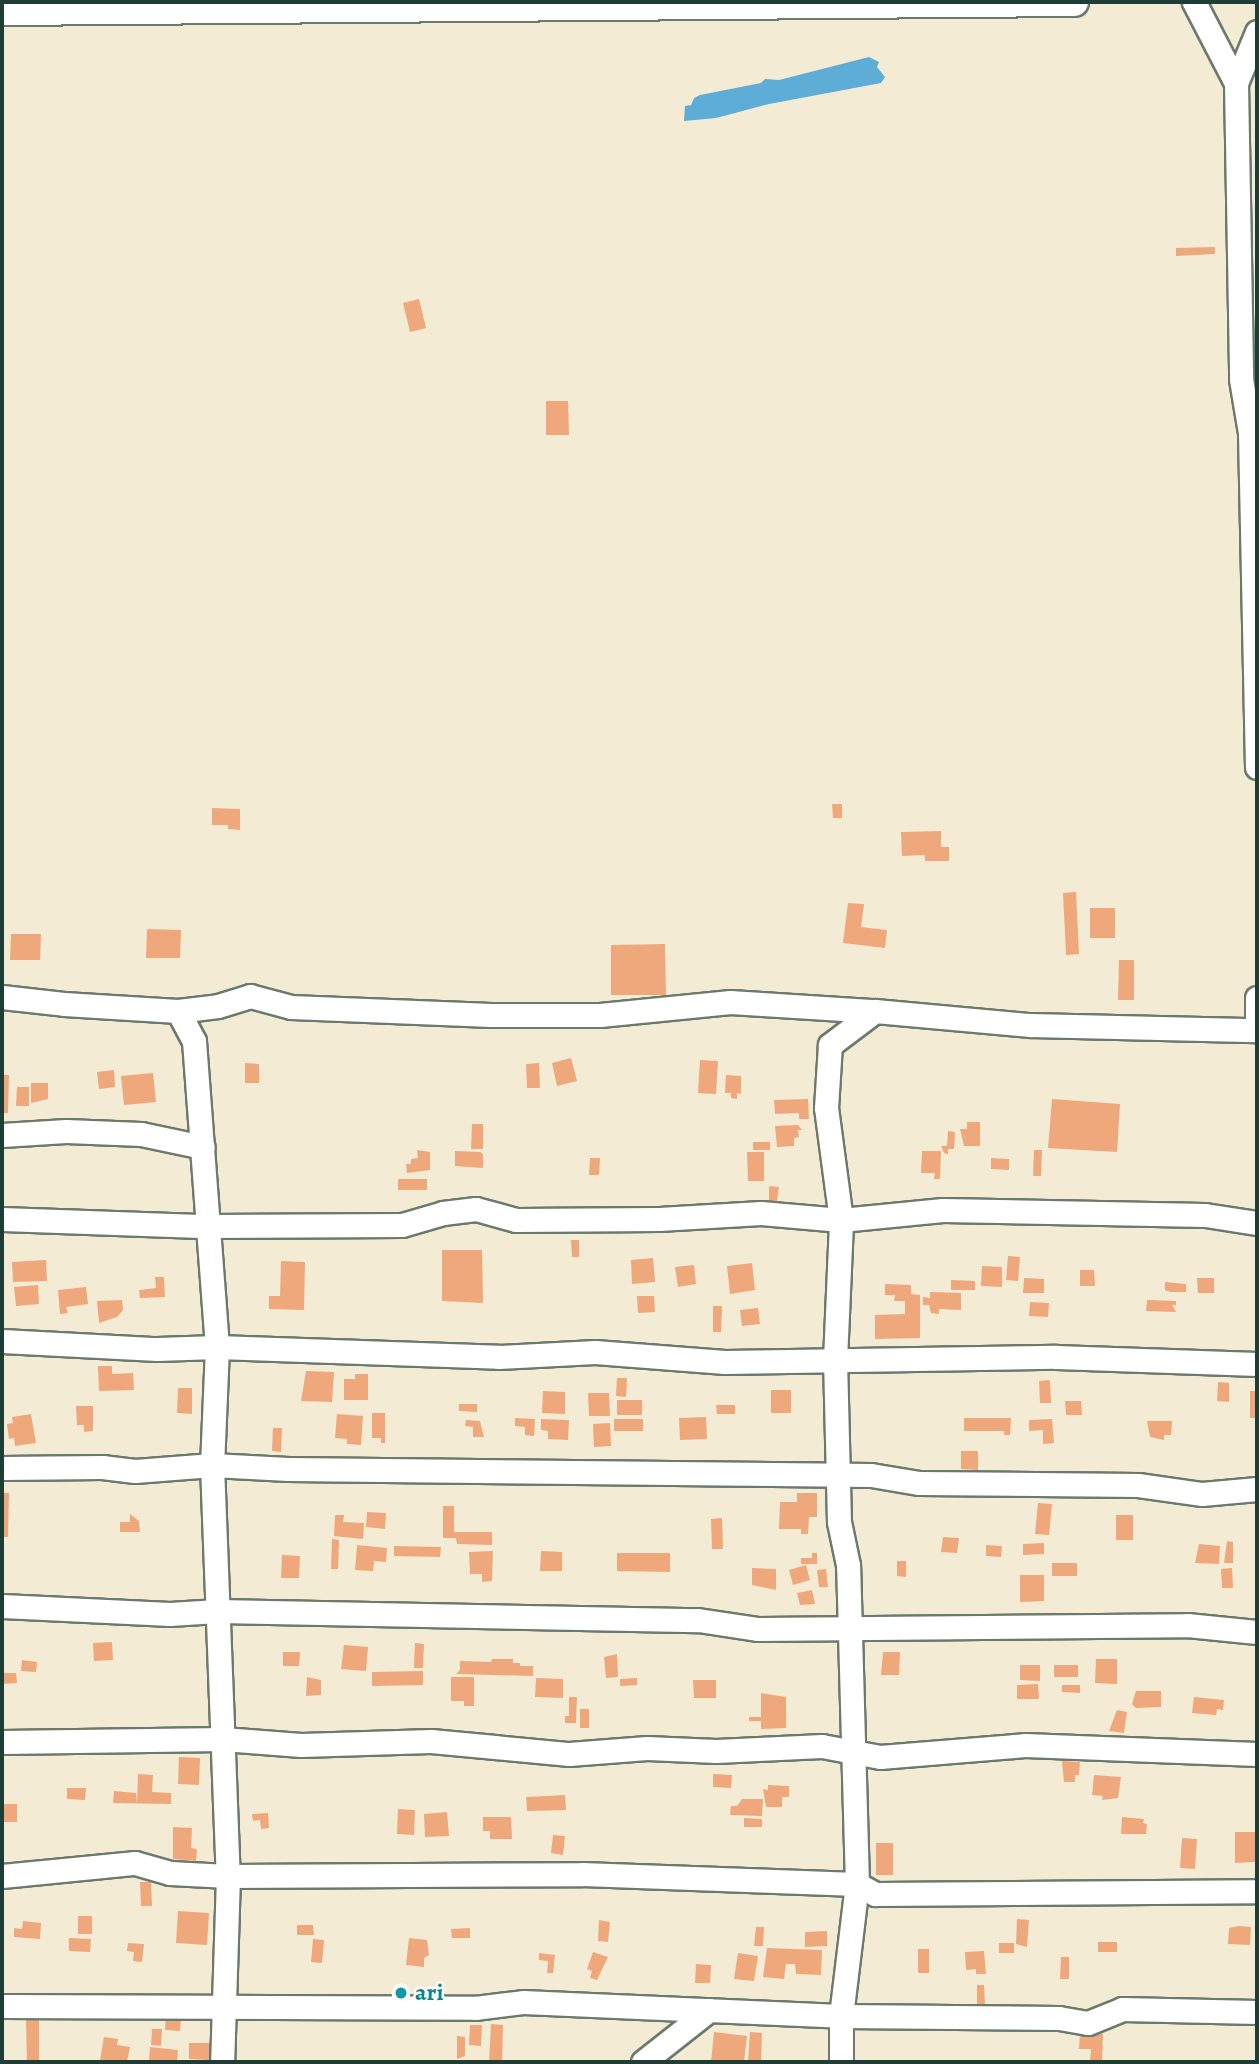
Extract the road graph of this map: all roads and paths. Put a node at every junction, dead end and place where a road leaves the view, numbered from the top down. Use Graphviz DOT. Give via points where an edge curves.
graph roads {
  1 [pos="1074,2"];
  2 [pos="1194,2"];
  3 [pos="911,3"];
  4 [pos="302,5"];
  5 [pos="146,6"];
  6 [pos="2,11"];
  7 [pos="1257,33"];
  8 [pos="1236,83"];
  9 [pos="1257,767"];
  10 [pos="2,997"];
  11 [pos="1257,998"];
  12 [pos="178,1010"];
  13 [pos="875,1011"];
  14 [pos="1257,1030"];
  15 [pos="2,1135"];
  16 [pos="203,1147"];
  17 [pos="2,1219"];
  18 [pos="841,1220"];
  19 [pos="1257,1223"];
  20 [pos="207,1226"];
  21 [pos="2,1340"];
  22 [pos="217,1347"];
  23 [pos="835,1360"];
  24 [pos="1257,1364"];
  25 [pos="212,1465"];
  26 [pos="2,1468"];
  27 [pos="838,1475"];
  28 [pos="1257,1489"];
  29 [pos="2,1606"];
  30 [pos="217,1611"];
  31 [pos="850,1630"];
  32 [pos="1257,1632"];
  33 [pos="223,1739"];
  34 [pos="2,1742"];
  35 [pos="854,1753"];
  36 [pos="1257,1754"];
  37 [pos="2,1876"];
  38 [pos="228,1876"];
  39 [pos="857,1884"];
  40 [pos="1257,1891"];
  41 [pos="2,2006"];
  42 [pos="224,2006"];
  43 [pos="709,2010"];
  44 [pos="1257,2012"];
  45 [pos="841,2016"];
  46 [pos="222,2062"];
  47 [pos="643,2062"];
  48 [pos="841,2062"];
  1 -- 3 [label="main road"];
  2 -- 8 [label="street"];
  3 -- 4 [label="main road"];
  4 -- 5 [label="main road"];
  5 -- 6 [label="main road"];
  7 -- 8 [label="street"];
  8 -- 9 [label="street" via="1241,379 1250,433"];
  10 -- 12 [label="street"];
  11 -- 14 [label="street"];
  12 -- 13 [label="street" via="218,1006 250,996 291,1007 491,1016 600,1015 730,1002"];
  12 -- 16 [label="street" via="194,1041"];
  13 -- 14 [label="street" via="1030,1025"];
  13 -- 18 [label="street" via="830,1045 826,1108"];
  15 -- 16 [label="street" via="66,1131 141,1134"];
  16 -- 20 [label="street"];
  17 -- 20 [label="street"];
  18 -- 19 [label="street" via="943,1210 1205,1215"];
  18 -- 20 [label="street" via="761,1213 516,1220 476,1209 402,1225"];
  18 -- 23 [label="street"];
  20 -- 22 [label="street"];
  21 -- 22 [label="street" via="157,1349"];
  22 -- 23 [label="street" via="498,1357 595,1352 725,1362"];
  22 -- 25 [label="street"];
  23 -- 24 [label="street" via="1056,1357"];
  23 -- 27 [label="street"];
  25 -- 26 [label="street" via="135,1471"];
  25 -- 27 [label="street"];
  25 -- 30 [label="street"];
  27 -- 28 [label="street" via="943,1483 1138,1485 1202,1494"];
  27 -- 31 [label="street"];
  29 -- 30 [label="street" via="170,1614"];
  30 -- 31 [label="street" via="698,1620 758,1629"];
  30 -- 33 [label="street"];
  31 -- 32 [label="street" via="1187,1625"];
  31 -- 35 [label="street"];
  33 -- 34 [label="street"];
  33 -- 35 [label="street" via="301,1745 431,1741 569,1754 647,1748 716,1751 822,1746"];
  33 -- 38 [label="street"];
  35 -- 36 [label="street" via="880,1757 1025,1745"];
  35 -- 39 [label="street"];
  37 -- 38 [label="street" via="135,1863 170,1873"];
  38 -- 39 [label="street" via="555,1874"];
  38 -- 42 [label="street"];
  39 -- 40 [label="street" via="874,1894"];
  39 -- 45 [label="street"];
  41 -- 42 [label="street"];
  42 -- 43 [label="street" via="475,2008 523,2002"];
  42 -- 46 [label="street"];
  43 -- 45 [label="street"];
  43 -- 47 [label="street"];
  44 -- 45 [label="street" via="1122,2009 1088,2024 1059,2018"];
  45 -- 48 [label="street"];
}
